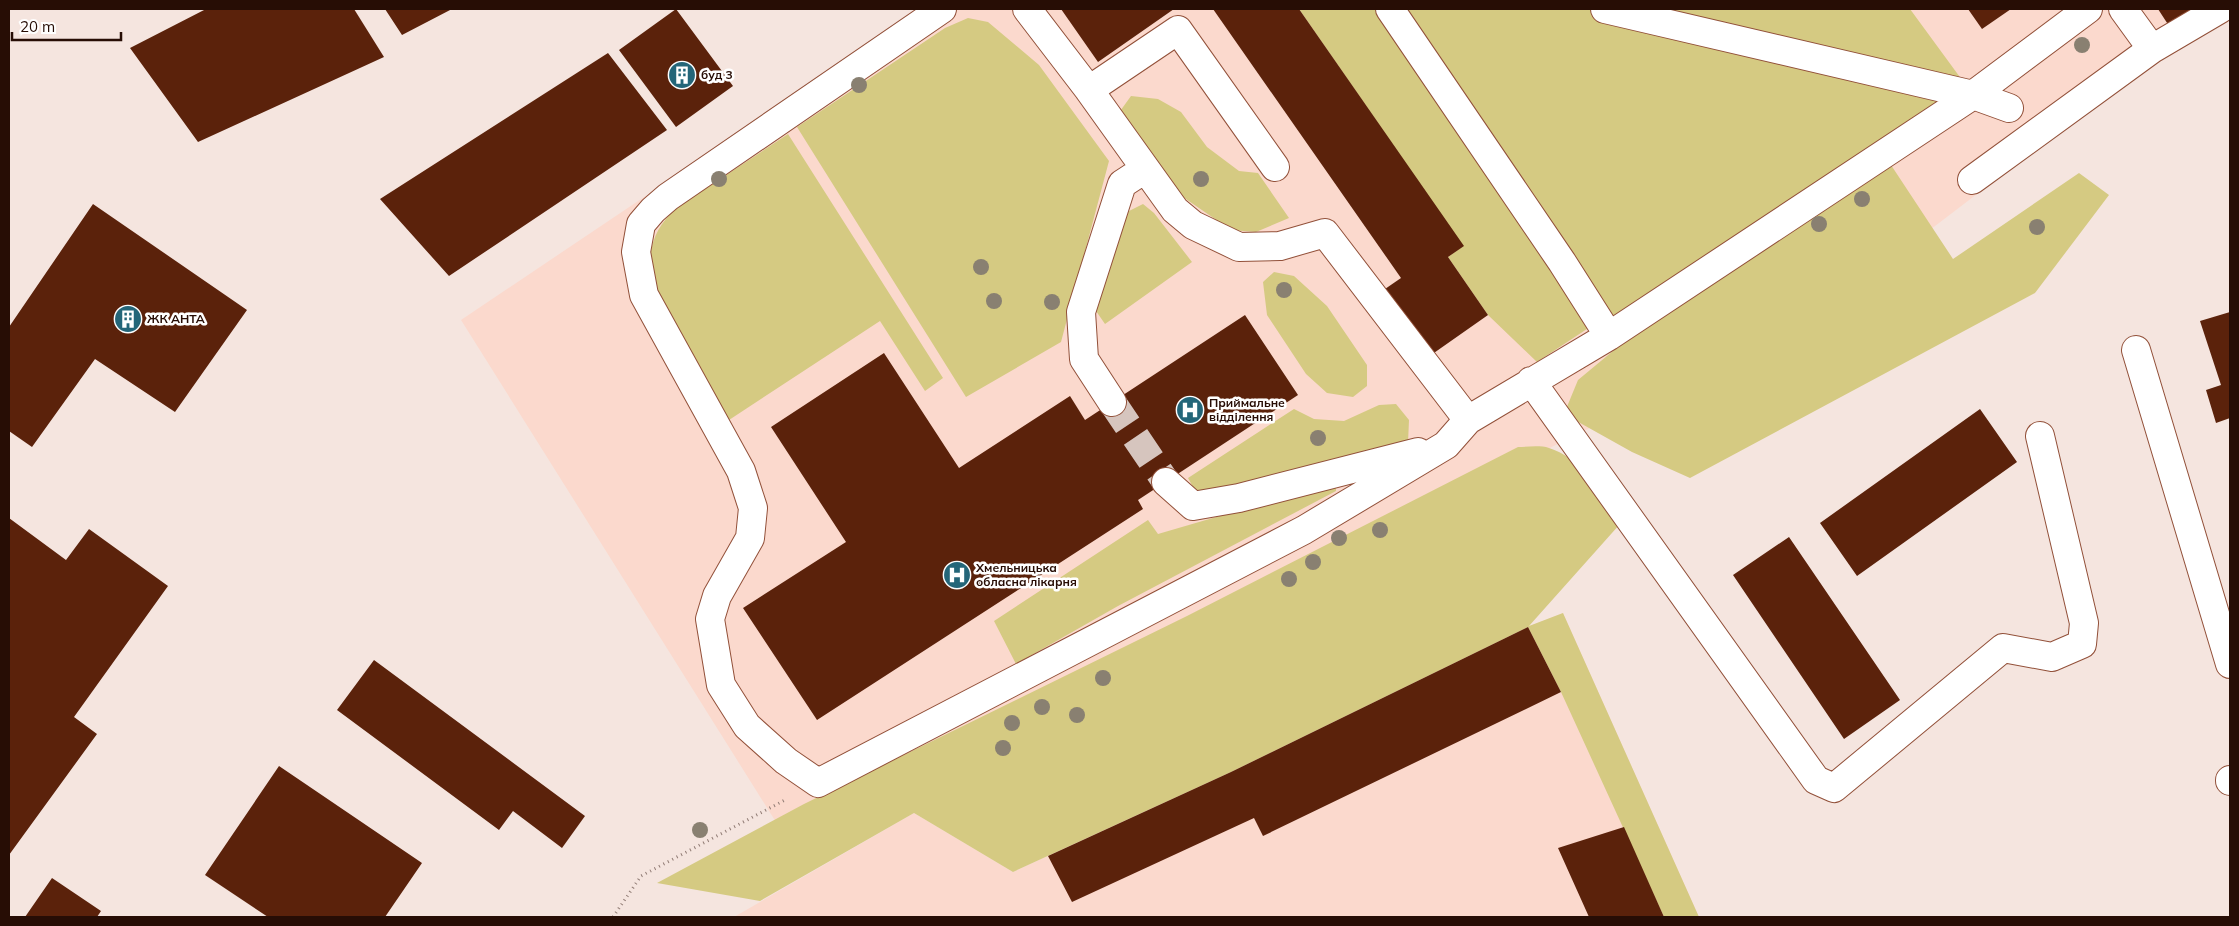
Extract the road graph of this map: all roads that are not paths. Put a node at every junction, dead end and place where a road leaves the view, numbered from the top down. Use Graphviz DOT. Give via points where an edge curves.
graph roads {
  1 [pos="942,9"];
  2 [pos="1027,9"];
  3 [pos="1390,9"];
  4 [pos="1605,9"];
  5 [pos="2088,9"];
  6 [pos="2123,9"];
  7 [pos="2220,9"];
  8 [pos="2152,49"];
  9 [pos="1089,90"];
  10 [pos="1973,95"];
  11 [pos="2009,108"];
  12 [pos="1275,167"];
  13 [pos="1145,168"];
  14 [pos="1972,180"];
  15 [pos="1609,336"];
  16 [pos="2136,350"];
  17 [pos="1531,381"];
  18 [pos="1112,402"];
  19 [pos="1468,420"];
  20 [pos="2040,436"];
  21 [pos="1446,445"];
  22 [pos="1166,482"];
  23 [pos="2230,664"];
  1 -- 21 [label="lane" via="668,197 641,224 636,252 644,296 740,471 753,508 750,538 717,596 710,619 721,685 747,726 786,761 818,783 1304,530"];
  2 -- 9 [label="lane"];
  3 -- 15 [label="lane"];
  4 -- 10 [label="lane"];
  5 -- 10 [label="lane"];
  6 -- 8 [label="lane"];
  7 -- 8 [label="lane"];
  8 -- 14 [label="lane"];
  9 -- 12 [label="lane" via="1178,30"];
  9 -- 13 [label="lane"];
  10 -- 11 [label="lane"];
  10 -- 15 [label="lane"];
  13 -- 18 [label="lane" via="1122,184 1081,312 1084,359"];
  13 -- 19 [label="lane" via="1175,210 1193,225 1239,247 1280,246 1325,233"];
  15 -- 17 [label="lane"];
  16 -- 23 [label="lane"];
  17 -- 19 [label="lane"];
  17 -- 20 [label="lane" via="1816,780 1834,788 2003,648 2052,657 2082,644 2084,622"];
  19 -- 21 [label="lane"];
  21 -- 22 [label="lane" via="1239,498 1192,506"];
}
